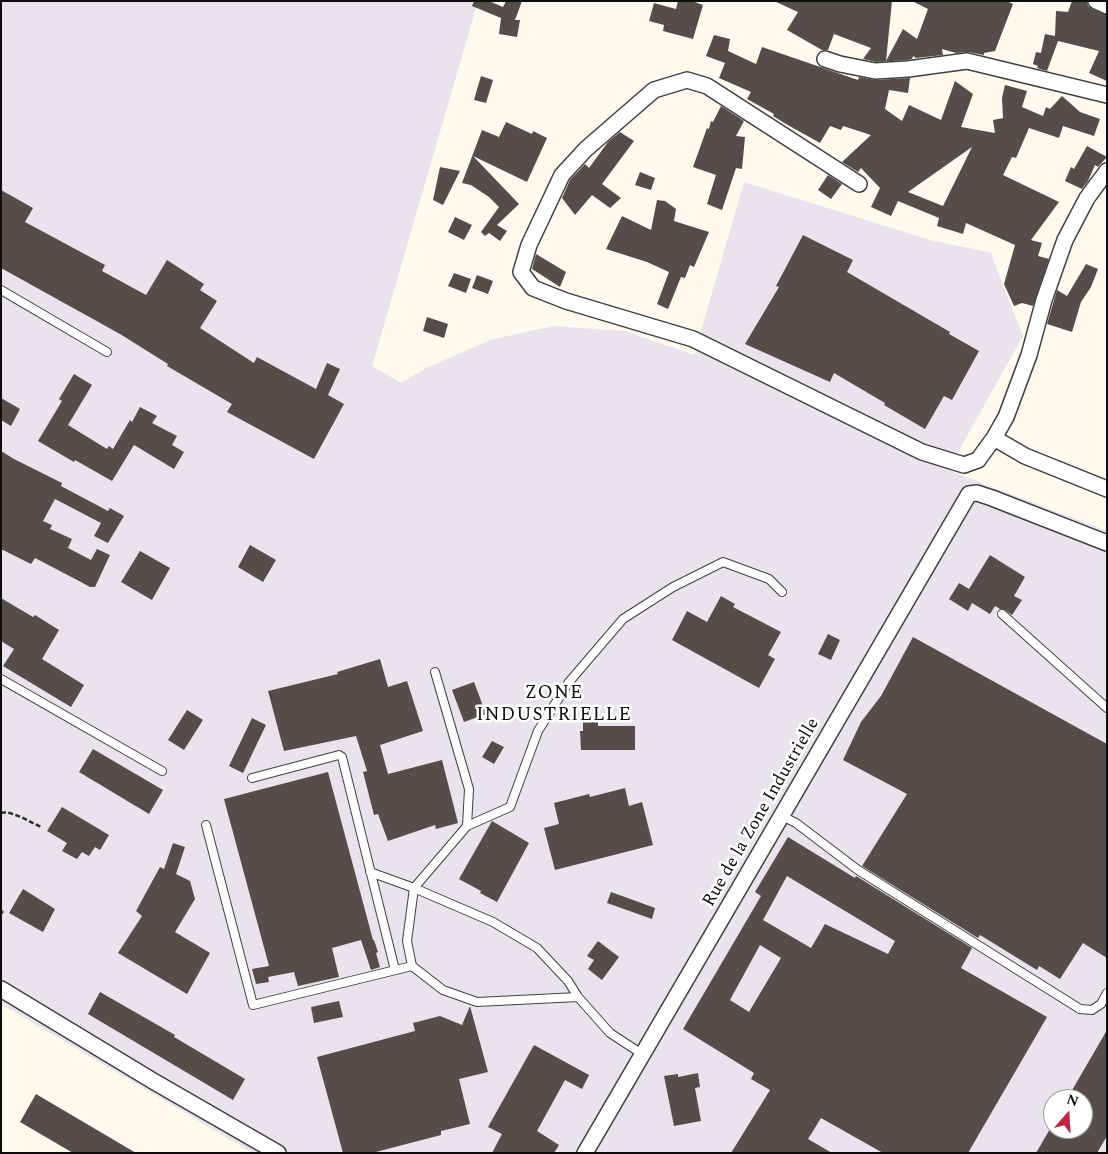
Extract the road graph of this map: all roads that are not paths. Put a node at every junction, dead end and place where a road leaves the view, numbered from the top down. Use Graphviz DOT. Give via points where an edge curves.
graph roads {
  1 [pos="1096,2"];
  2 [pos="1107,6"];
  3 [pos="824,59"];
  4 [pos="1107,95"];
  5 [pos="1107,171"];
  6 [pos="859,184"];
  7 [pos="1,290"];
  8 [pos="107,352"];
  9 [pos="994,438"];
  10 [pos="1107,489"];
  11 [pos="1107,543"];
  12 [pos="782,592"];
  13 [pos="1002,614"];
  14 [pos="435,672"];
  15 [pos="1,679"];
  16 [pos="1107,708"];
  17 [pos="162,771"];
  18 [pos="252,778"];
  19 [pos="782,816"];
  20 [pos="206,825"];
  21 [pos="467,826"];
  22 [pos="370,872"];
  23 [pos="414,888"];
  24 [pos="412,966"];
  25 [pos="395,970"];
  26 [pos="1,989"];
  27 [pos="1107,993"];
  28 [pos="578,997"];
  29 [pos="642,1054"];
  30 [pos="278,1153"];
  31 [pos="584,1153"];
  1 -- 2 [label="street"];
  3 -- 4 [label="street" via="875,71 967,61"];
  5 -- 9 [label="street" via="1087,198 1065,240 1029,355 1006,417"];
  6 -- 9 [label="street" via="707,86 687,80 654,90 586,149 562,175 529,245 522,272 532,288 693,340 922,452 964,465 978,460"];
  7 -- 8 [label="lane"];
  9 -- 10 [label="street" via="1025,456"];
  11 -- 19 [label="street, Rue de la Zone Industrielle" via="992,498 973,493 966,498"];
  12 -- 21 [label="lane" via="769,579 724,562 673,586 623,619 569,682 538,731 510,807"];
  13 -- 16 [label="lane"];
  14 -- 21 [label="lane" via="469,789"];
  15 -- 17 [label="lane"];
  18 -- 22 [label="lane" via="341,756"];
  19 -- 27 [label="lane" via="858,870 1080,1009 1092,1010 1102,1004"];
  19 -- 29 [label="street, Rue de la Zone Industrielle"];
  20 -- 25 [label="lane" via="253,1005"];
  21 -- 23 [label="lane"];
  22 -- 23 [label="lane"];
  22 -- 25 [label="lane"];
  23 -- 24 [label="lane" via="407,940"];
  23 -- 28 [label="lane" via="493,922 537,948 568,981"];
  24 -- 25 [label="lane"];
  24 -- 28 [label="lane" via="443,990 477,1002"];
  26 -- 30 [label="street"];
  28 -- 29 [label="lane" via="610,1033"];
  29 -- 31 [label="street, Rue de la Zone Industrielle"];
}
